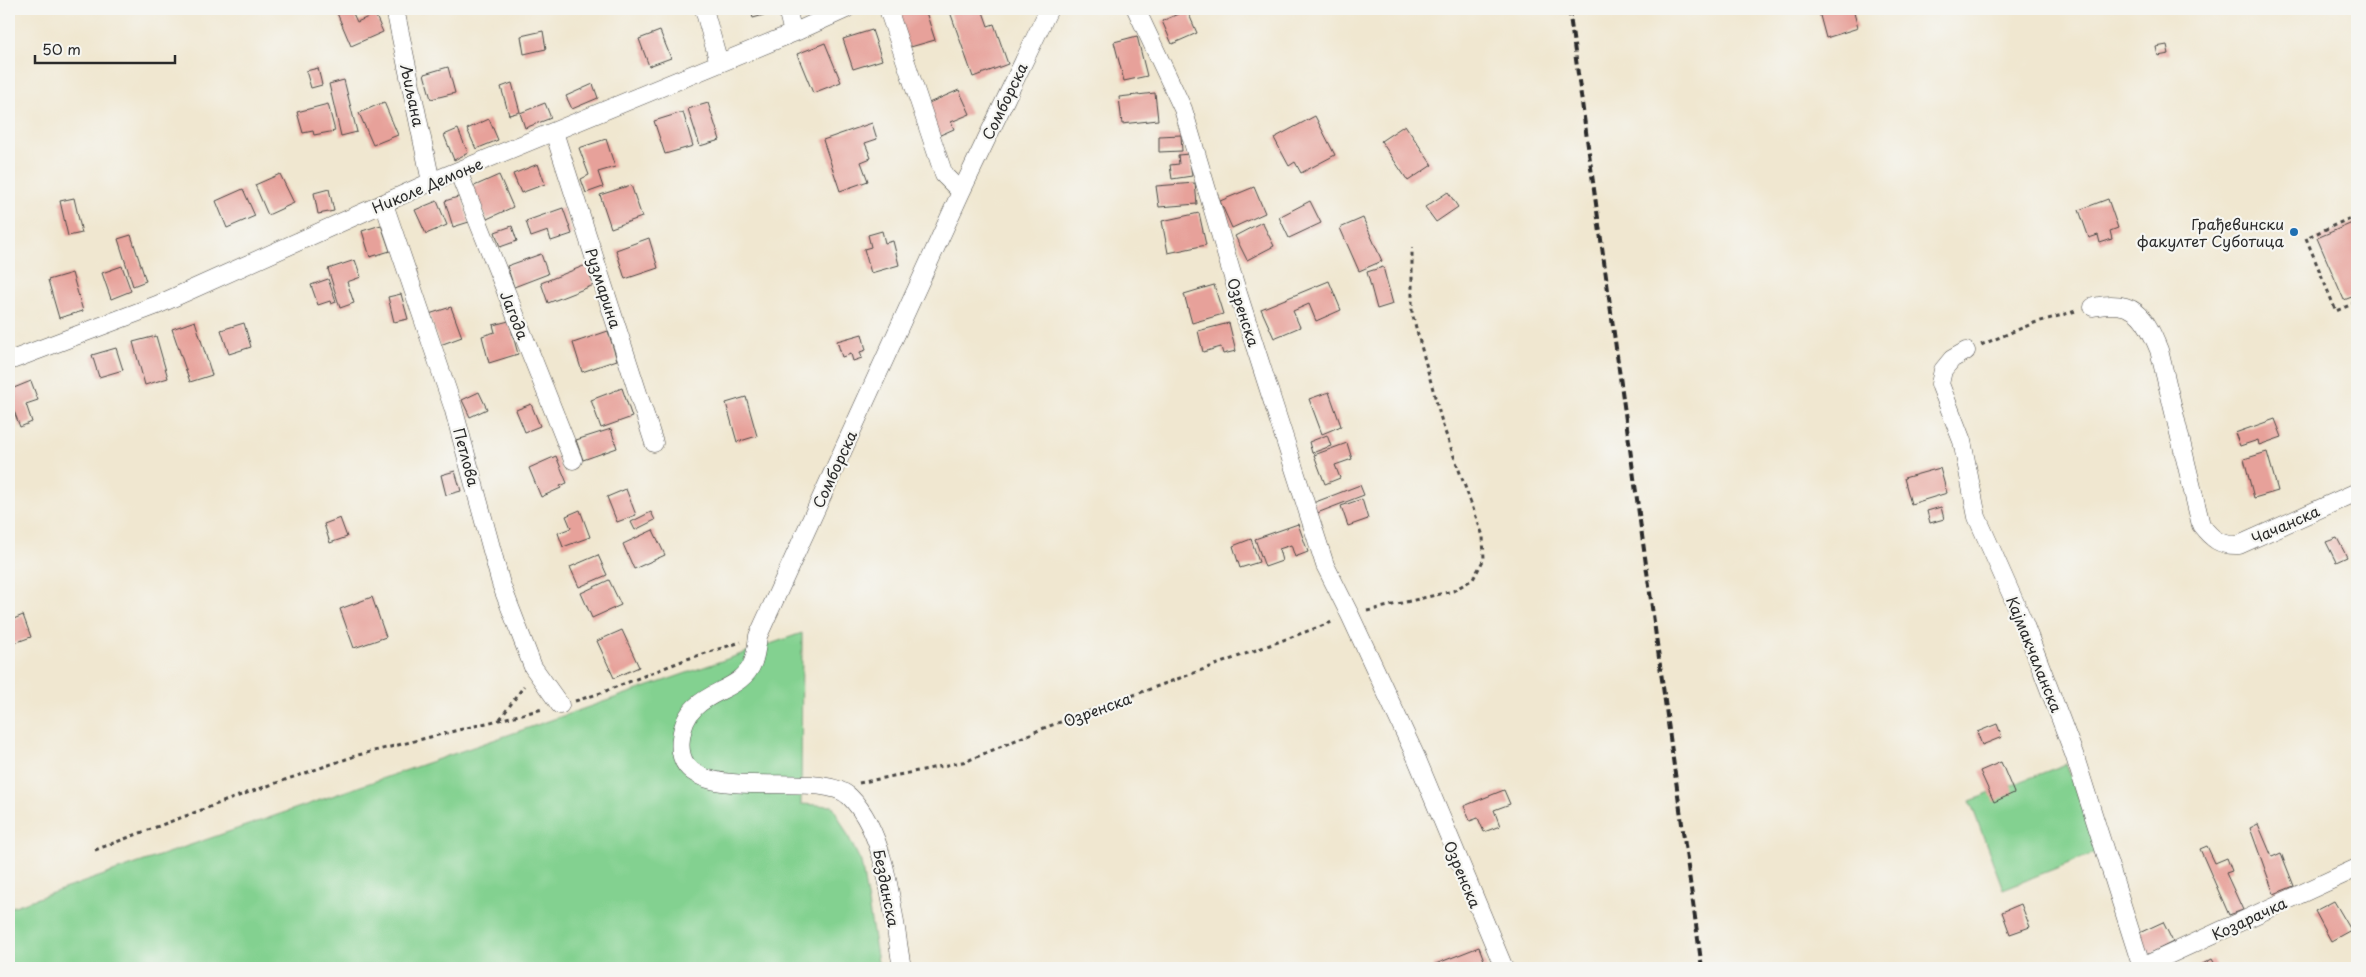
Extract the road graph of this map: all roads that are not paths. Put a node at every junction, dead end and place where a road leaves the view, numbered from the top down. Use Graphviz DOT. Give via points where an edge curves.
graph roads {
  1 [pos="395,9"];
  2 [pos="704,9"];
  3 [pos="787,9"];
  4 [pos="846,9"];
  5 [pos="888,9"];
  6 [pos="1049,9"];
  7 [pos="1136,9"];
  8 [pos="793,33"];
  9 [pos="719,63"];
  10 [pos="554,132"];
  11 [pos="458,171"];
  12 [pos="431,182"];
  13 [pos="961,192"];
  14 [pos="384,204"];
  15 [pos="2094,307"];
  16 [pos="1966,351"];
  17 [pos="9,361"];
  18 [pos="654,443"];
  19 [pos="573,460"];
  20 [pos="2357,492"];
  21 [pos="560,705"];
  22 [pos="841,790"];
  23 [pos="2357,868"];
  24 [pos="902,968"];
  25 [pos="1504,968"];
  26 [pos="2141,968"];
  1 -- 12 [label="street, Љиљана"];
  2 -- 9 [label="street"];
  3 -- 8 [label="street"];
  4 -- 8 [label="street, Николе Демоње"];
  5 -- 13 [label="street" via="944,175"];
  6 -- 13 [label="street, Сомборска"];
  7 -- 25 [label="street, Озренска" via="1183,109 1324,565 1416,757"];
  8 -- 9 [label="street, Николе Демоње"];
  9 -- 10 [label="street, Николе Демоње"];
  10 -- 11 [label="street, Николе Демоње"];
  10 -- 18 [label="street, Рузмарина"];
  11 -- 12 [label="street, Николе Демоње"];
  11 -- 19 [label="street, Јагода"];
  12 -- 14 [label="street, Николе Демоње"];
  13 -- 22 [label="street, Сомборска" via="758,636 754,662 736,682 705,698 686,721 680,740 685,760 696,774 718,782 824,786"];
  14 -- 17 [label="street, Николе Демоње" via="157,305"];
  14 -- 21 [label="street, Петлова" via="453,407 501,584 533,667"];
  15 -- 20 [label="street, Чачанска" via="2124,306 2138,312 2149,325 2159,350 2201,525 2212,539 2225,545 2239,545"];
  16 -- 26 [label="street, Кајмакчаланска" via="1952,359 1943,370 1940,384 1962,441 1977,518 2024,623 2074,754"];
  22 -- 24 [label="street, Безданска" via="851,798 870,825 881,850"];
  23 -- 26 [label="street, Козарачка"];
}
